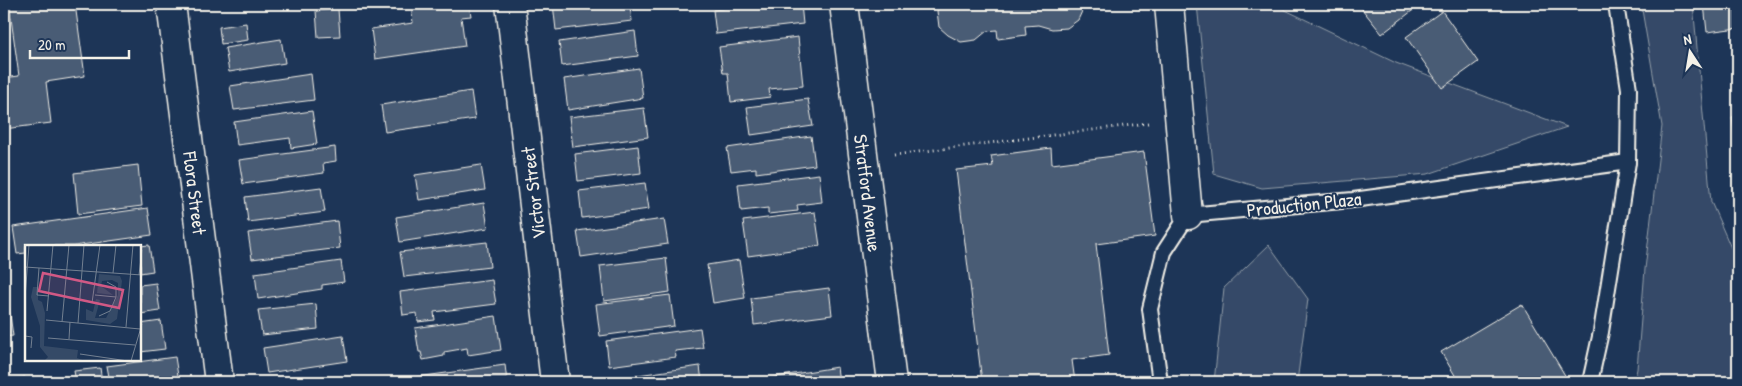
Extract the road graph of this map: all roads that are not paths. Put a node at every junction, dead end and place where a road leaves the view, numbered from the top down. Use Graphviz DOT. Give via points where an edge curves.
graph roads {
  1 [pos="171,4"];
  2 [pos="510,4"];
  3 [pos="844,4"];
  4 [pos="1169,4"];
  5 [pos="1616,4"];
  6 [pos="1628,162"];
  7 [pos="1188,215"];
  8 [pos="219,382"];
  9 [pos="555,382"];
  10 [pos="892,382"];
  11 [pos="1160,382"];
  12 [pos="1590,382"];
  1 -- 8 [label="street, Flora Street"];
  2 -- 9 [label="street, Victor Street"];
  3 -- 10 [label="street, Stratford Avenue"];
  4 -- 7 [label="street"];
  5 -- 6 [label="lane" via="1629,89"];
  6 -- 7 [label="lane, Production Plaza" via="1352,200"];
  6 -- 12 [label="lane"];
  7 -- 11 [label="lane" via="1164,252 1150,309"];
}
